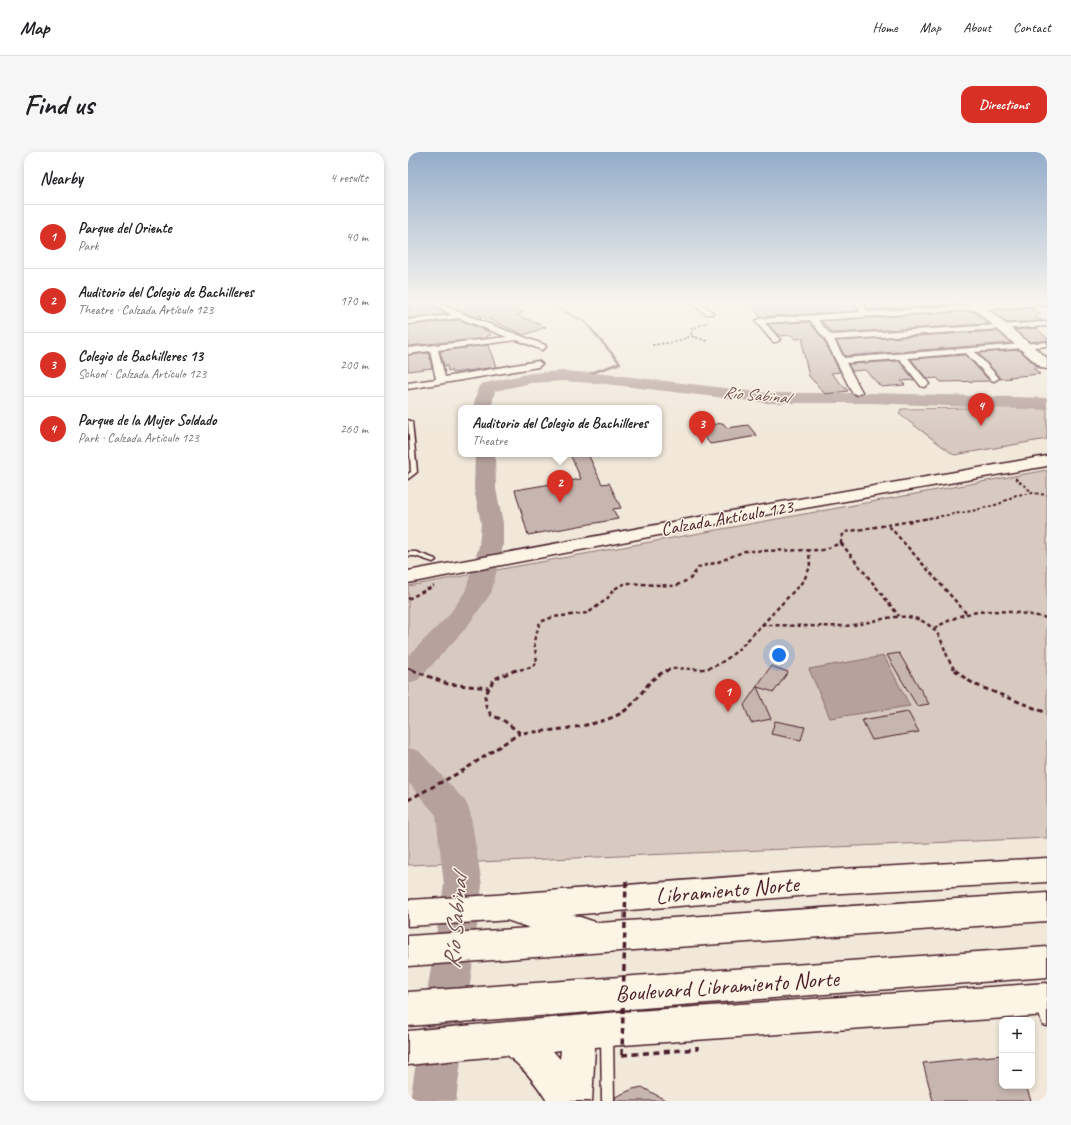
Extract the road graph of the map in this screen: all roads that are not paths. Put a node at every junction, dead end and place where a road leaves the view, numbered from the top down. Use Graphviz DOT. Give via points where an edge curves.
graph roads {
  1 [pos="448,346"];
  2 [pos="833,346"];
  3 [pos="1021,346"];
  4 [pos="1024,346"];
  5 [pos="433,348"];
  6 [pos="408,351"];
  7 [pos="969,351"];
  8 [pos="902,356"];
  9 [pos="841,361"];
  10 [pos="538,364"];
  11 [pos="1047,365"];
  12 [pos="994,378"];
  13 [pos="441,380"];
  14 [pos="924,384"];
  15 [pos="408,386"];
  16 [pos="857,392"];
  17 [pos="408,421"];
  18 [pos="1047,452"];
  19 [pos="1047,461"];
  20 [pos="408,477"];
  21 [pos="521,550"];
  22 [pos="408,554"];
  23 [pos="433,560"];
  24 [pos="462,561"];
  25 [pos="408,565"];
  26 [pos="408,577"];
  27 [pos="1047,870"];
  28 [pos="1047,907"];
  29 [pos="502,908"];
  30 [pos="408,913"];
  31 [pos="596,937"];
  32 [pos="408,951"];
  33 [pos="1047,962"];
  34 [pos="1044,1007"];
  35 [pos="408,1010"];
  36 [pos="501,1038"];
  37 [pos="603,1039"];
  38 [pos="408,1048"];
  39 [pos="567,1101"];
  40 [pos="574,1101"];
  41 [pos="608,1101"];
  1 -- 5 [label="street"];
  2 -- 9 [label="street"];
  3 -- 7 [label="street"];
  4 -- 11 [label="main road"];
  5 -- 6 [label="street"];
  5 -- 13 [label="street"];
  7 -- 8 [label="street"];
  7 -- 12 [label="street"];
  8 -- 9 [label="street"];
  8 -- 14 [label="street"];
  9 -- 16 [label="street"];
  10 -- 13 [label="street"];
  13 -- 15 [label="street"];
  17 -- 20 [label="lane" via="414,472"];
  18 -- 21 [label="main road, Calzada Artículo 123" via="744,503"];
  19 -- 21 [label="main road, Calzada Artículo 123"];
  21 -- 24 [label="main road, Calzada Artículo 123"];
  22 -- 23 [label="lane"];
  23 -- 24 [label="main road, Calzada Artículo 123"];
  23 -- 25 [label="main road, Calzada Artículo 123"];
  24 -- 26 [label="main road, Calzada Artículo 123"];
  27 -- 29 [label="main road, Libramiento Norte" via="823,882"];
  28 -- 31 [label="highway"];
  29 -- 30 [label="main road, Libramiento Norte"];
  29 -- 31 [label="highway"];
  31 -- 32 [label="highway"];
  33 -- 35 [label="highway, Boulevard Libramiento Norte"];
  34 -- 37 [label="main road"];
  36 -- 37 [label="main road"];
  36 -- 38 [label="main road"];
  36 -- 39 [label="main road" via="533,1054 550,1074"];
  37 -- 40 [label="main road"];
  37 -- 41 [label="lane"];
}
